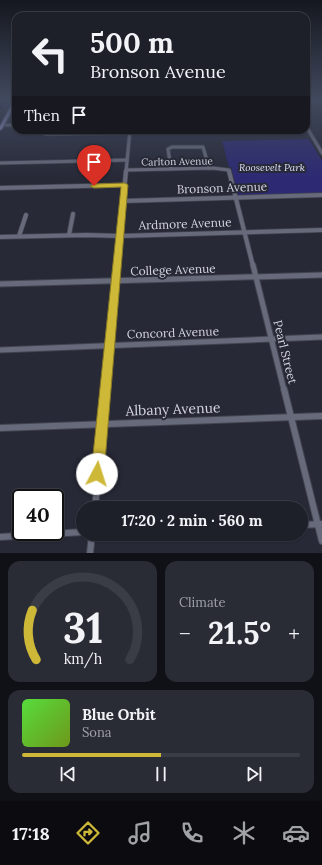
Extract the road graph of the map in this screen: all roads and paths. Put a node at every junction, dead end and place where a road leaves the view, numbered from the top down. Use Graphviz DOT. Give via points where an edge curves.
graph roads {
  1 [pos="130,134"];
  2 [pos="310,134"];
  3 [pos="322,153"];
  4 [pos="127,160"];
  5 [pos="0,163"];
  6 [pos="209,168"];
  7 [pos="228,168"];
  8 [pos="171,169"];
  9 [pos="126,170"];
  10 [pos="125,185"];
  11 [pos="0,188"];
  12 [pos="322,195"];
  13 [pos="236,197"];
  14 [pos="123,201"];
  15 [pos="73,214"];
  16 [pos="26,215"];
  17 [pos="322,230"];
  18 [pos="245,232"];
  19 [pos="69,235"];
  20 [pos="19,236"];
  21 [pos="120,236"];
  22 [pos="0,237"];
  23 [pos="322,275"];
  24 [pos="256,277"];
  25 [pos="116,281"];
  26 [pos="0,284"];
  27 [pos="322,338"];
  28 [pos="272,340"];
  29 [pos="110,345"];
  30 [pos="0,350"];
  31 [pos="322,416"];
  32 [pos="291,418"];
  33 [pos="102,423"];
  34 [pos="0,428"];
  35 [pos="96,501"];
  36 [pos="308,524"];
  37 [pos="320,524"];
  38 [pos="76,532"];
  39 [pos="0,537"];
  40 [pos="91,541"];
  41 [pos="322,542"];
  42 [pos="90,553"];
  1 -- 4 [label="street"];
  2 -- 3 [label="street"];
  4 -- 5 [label="street, Carlton Avenue"];
  4 -- 9 [label="street"];
  6 -- 7 [label="street, Carlton Avenue"];
  6 -- 8 [label="street, Carlton Avenue"];
  6 -- 8 [label="street" via="203,147 172,147 168,149"];
  7 -- 13 [label="street, Pearl Street"];
  8 -- 9 [label="street, Carlton Avenue"];
  9 -- 10 [label="street"];
  10 -- 11 [label="street"];
  10 -- 14 [label="street"];
  12 -- 13 [label="street, Bronson Avenue"];
  13 -- 14 [label="street, Bronson Avenue"];
  13 -- 18 [label="street, Pearl Street"];
  14 -- 21 [label="street"];
  15 -- 19 [label="street"];
  16 -- 20 [label="street"];
  17 -- 18 [label="street, Ardmore Avenue"];
  18 -- 21 [label="street, Ardmore Avenue"];
  18 -- 24 [label="street, Pearl Street"];
  19 -- 20 [label="street, Ardmore Avenue"];
  19 -- 21 [label="street, Ardmore Avenue"];
  20 -- 22 [label="street, Ardmore Avenue"];
  21 -- 25 [label="street"];
  23 -- 24 [label="street, College Avenue"];
  24 -- 25 [label="street, College Avenue"];
  24 -- 28 [label="street, Pearl Street"];
  25 -- 26 [label="street, College Avenue"];
  25 -- 29 [label="street"];
  27 -- 28 [label="street, Concord Avenue"];
  28 -- 29 [label="street, Concord Avenue"];
  28 -- 32 [label="street, Pearl Street"];
  29 -- 30 [label="street, Concord Avenue"];
  29 -- 33 [label="street"];
  31 -- 32 [label="street, Albany Avenue"];
  32 -- 33 [label="street, Albany Avenue"];
  32 -- 37 [label="street, Pearl Street"];
  33 -- 34 [label="street, Albany Avenue"];
  33 -- 35 [label="street"];
  36 -- 37 [label="street"];
  37 -- 41 [label="street, Pearl Street"];
  38 -- 39 [label="street"];
  40 -- 42 [label="street"];
}
